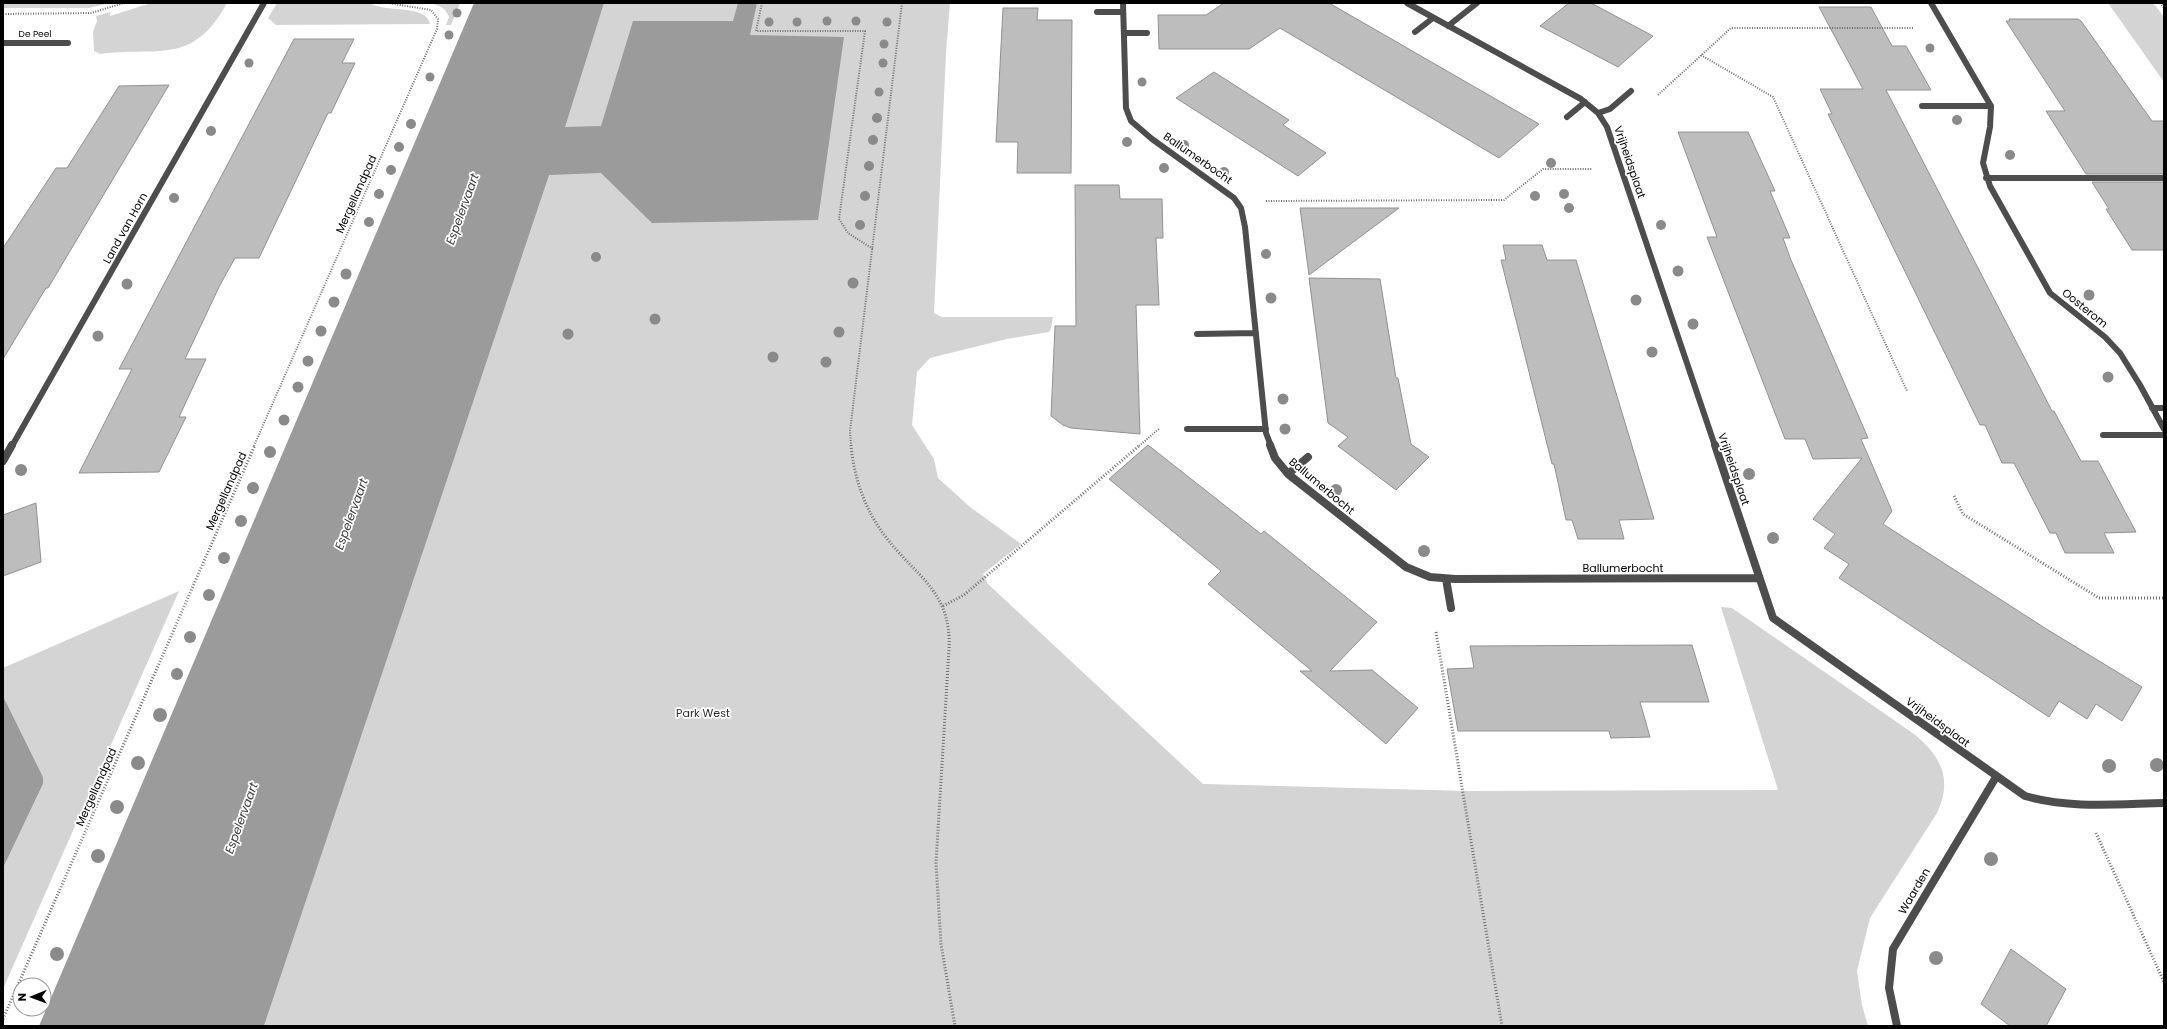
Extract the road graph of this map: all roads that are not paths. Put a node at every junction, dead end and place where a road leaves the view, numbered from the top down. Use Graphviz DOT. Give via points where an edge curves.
graph roads {
  1 [pos="264,3"];
  2 [pos="1123,3"];
  3 [pos="1407,3"];
  4 [pos="1477,3"];
  5 [pos="1931,3"];
  6 [pos="1098,12"];
  7 [pos="1123,12"];
  8 [pos="1433,18"];
  9 [pos="1448,26"];
  10 [pos="1414,32"];
  11 [pos="1124,33"];
  12 [pos="1147,33"];
  13 [pos="3,43"];
  14 [pos="68,43"];
  15 [pos="1631,92"];
  16 [pos="1585,102"];
  17 [pos="1922,106"];
  18 [pos="1991,106"];
  19 [pos="1598,113"];
  20 [pos="1567,117"];
  21 [pos="1986,178"];
  22 [pos="2164,178"];
  23 [pos="1256,333"];
  24 [pos="1197,334"];
  25 [pos="2152,408"];
  26 [pos="2164,408"];
  27 [pos="1188,429"];
  28 [pos="1266,429"];
  29 [pos="2164,429"];
  30 [pos="2103,435"];
  31 [pos="2164,436"];
  32 [pos="1308,457"];
  33 [pos="3,462"];
  34 [pos="1288,474"];
  35 [pos="1759,578"];
  36 [pos="1446,579"];
  37 [pos="1451,608"];
  38 [pos="1996,777"];
  39 [pos="2164,803"];
  40 [pos="1897,1026"];
  1 -- 33 [label="street, Land van Horn"];
  2 -- 7 [label="street, Ballumerbocht"];
  3 -- 8 [label="street, Vrijheidsplaat"];
  4 -- 9 [label="street"];
  5 -- 18 [label="street, Oosterom"];
  6 -- 7 [label="street"];
  7 -- 11 [label="street, Ballumerbocht"];
  8 -- 9 [label="street, Vrijheidsplaat"];
  8 -- 10 [label="street"];
  9 -- 16 [label="street, Vrijheidsplaat"];
  11 -- 12 [label="street"];
  11 -- 23 [label="street, Ballumerbocht" via="1126,108 1132,121 1152,139 1228,192 1241,208"];
  13 -- 14 [label="street, De Peel"];
  15 -- 19 [label="street" via="1610,109"];
  16 -- 19 [label="street, Vrijheidsplaat"];
  16 -- 20 [label="street"];
  17 -- 18 [label="street"];
  18 -- 21 [label="street, Oosterom" via="1992,123 1982,163"];
  19 -- 35 [label="street, Vrijheidsplaat" via="1607,126"];
  21 -- 22 [label="street"];
  21 -- 25 [label="street, Oosterom" via="2050,293 2105,337 2117,350"];
  23 -- 24 [label="street"];
  23 -- 28 [label="street, Ballumerbocht"];
  25 -- 26 [label="street"];
  25 -- 29 [label="street, Oosterom"];
  27 -- 28 [label="street"];
  28 -- 34 [label="street, Ballumerbocht" via="1275,458"];
  30 -- 31 [label="street"];
  32 -- 34 [label="street"];
  34 -- 36 [label="street, Ballumerbocht" via="1406,567 1425,575"];
  35 -- 36 [label="street, Ballumerbocht"];
  35 -- 38 [label="street, Vrijheidsplaat" via="1773,618"];
  36 -- 37 [label="street"];
  38 -- 39 [label="street, Vrijheidsplaat" via="2025,796 2050,803"];
  38 -- 40 [label="street, Waarden" via="1893,949 1888,992"];
}
